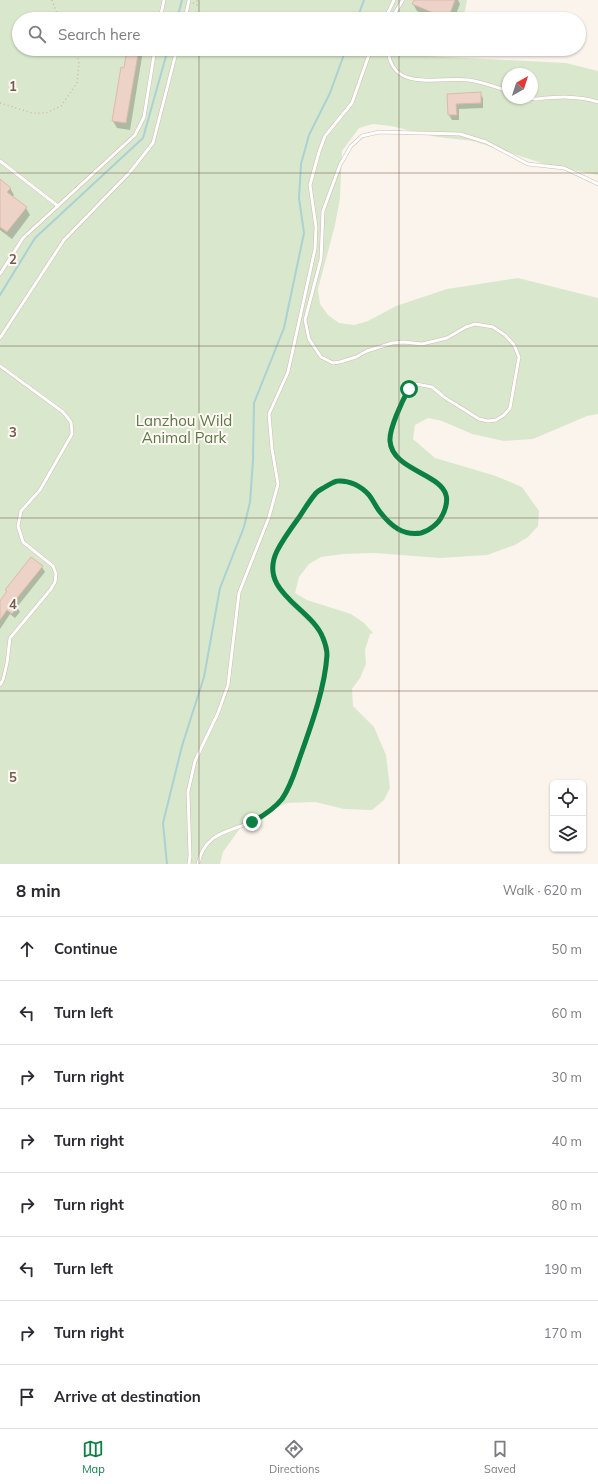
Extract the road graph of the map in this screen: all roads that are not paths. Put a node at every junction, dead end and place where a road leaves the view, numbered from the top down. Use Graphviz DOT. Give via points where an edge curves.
graph roads {
  1 [pos="164,0"];
  2 [pos="189,0"];
  3 [pos="394,0"];
  4 [pos="403,0"];
  5 [pos="161,12"];
  6 [pos="186,12"];
  7 [pos="388,12"];
  8 [pos="396,12"];
  9 [pos="154,56"];
  10 [pos="175,56"];
  11 [pos="369,56"];
  12 [pos="389,56"];
  13 [pos="502,89"];
  14 [pos="538,99"];
  15 [pos="598,102"];
  16 [pos="0,161"];
  17 [pos="598,184"];
  18 [pos="58,206"];
  19 [pos="0,274"];
  20 [pos="0,338"];
  21 [pos="0,366"];
  22 [pos="0,685"];
  23 [pos="189,864"];
  24 [pos="198,864"];
  1 -- 5 [label="lane"];
  2 -- 6 [label="lane"];
  3 -- 7 [label="lane"];
  4 -- 8 [label="lane"];
  9 -- 18 [label="lane" via="144,117 135,135"];
  10 -- 20 [label="lane" via="153,143 130,172 64,240"];
  11 -- 23 [label="lane" via="352,103 325,136 310,186 316,227 315,249 288,372 268,414 278,484 270,517 240,593 228,685 195,761 188,792"];
  12 -- 13 [label="lane" via="400,74 409,78 469,80"];
  14 -- 15 [label="lane" via="570,96"];
  16 -- 18 [label="lane"];
  17 -- 24 [label="lane" via="564,168 528,164 486,142 460,134 379,132 362,136 351,146 340,165 323,211 321,259 305,320 309,339 314,348 321,357 333,363 356,357 392,342 422,344 447,338 475,324 493,327 510,340 519,357 512,403 504,415 488,421 479,419 432,387 416,384 409,389 391,431 390,446 406,465 440,485 446,495 442,517 424,532 402,532 393,526 369,495 356,484 337,481 318,491 297,520 277,553 272,569 283,594 318,628 324,638 327,653 325,670 314,717 290,784 282,798 272,810 260,818 213,838 204,847"];
  18 -- 19 [label="lane" via="23,238"];
  21 -- 22 [label="lane" via="63,412 71,422 72,434 40,490 21,511 18,526 22,542 50,563 55,570 56,578 51,589 10,638 7,664"];
}
